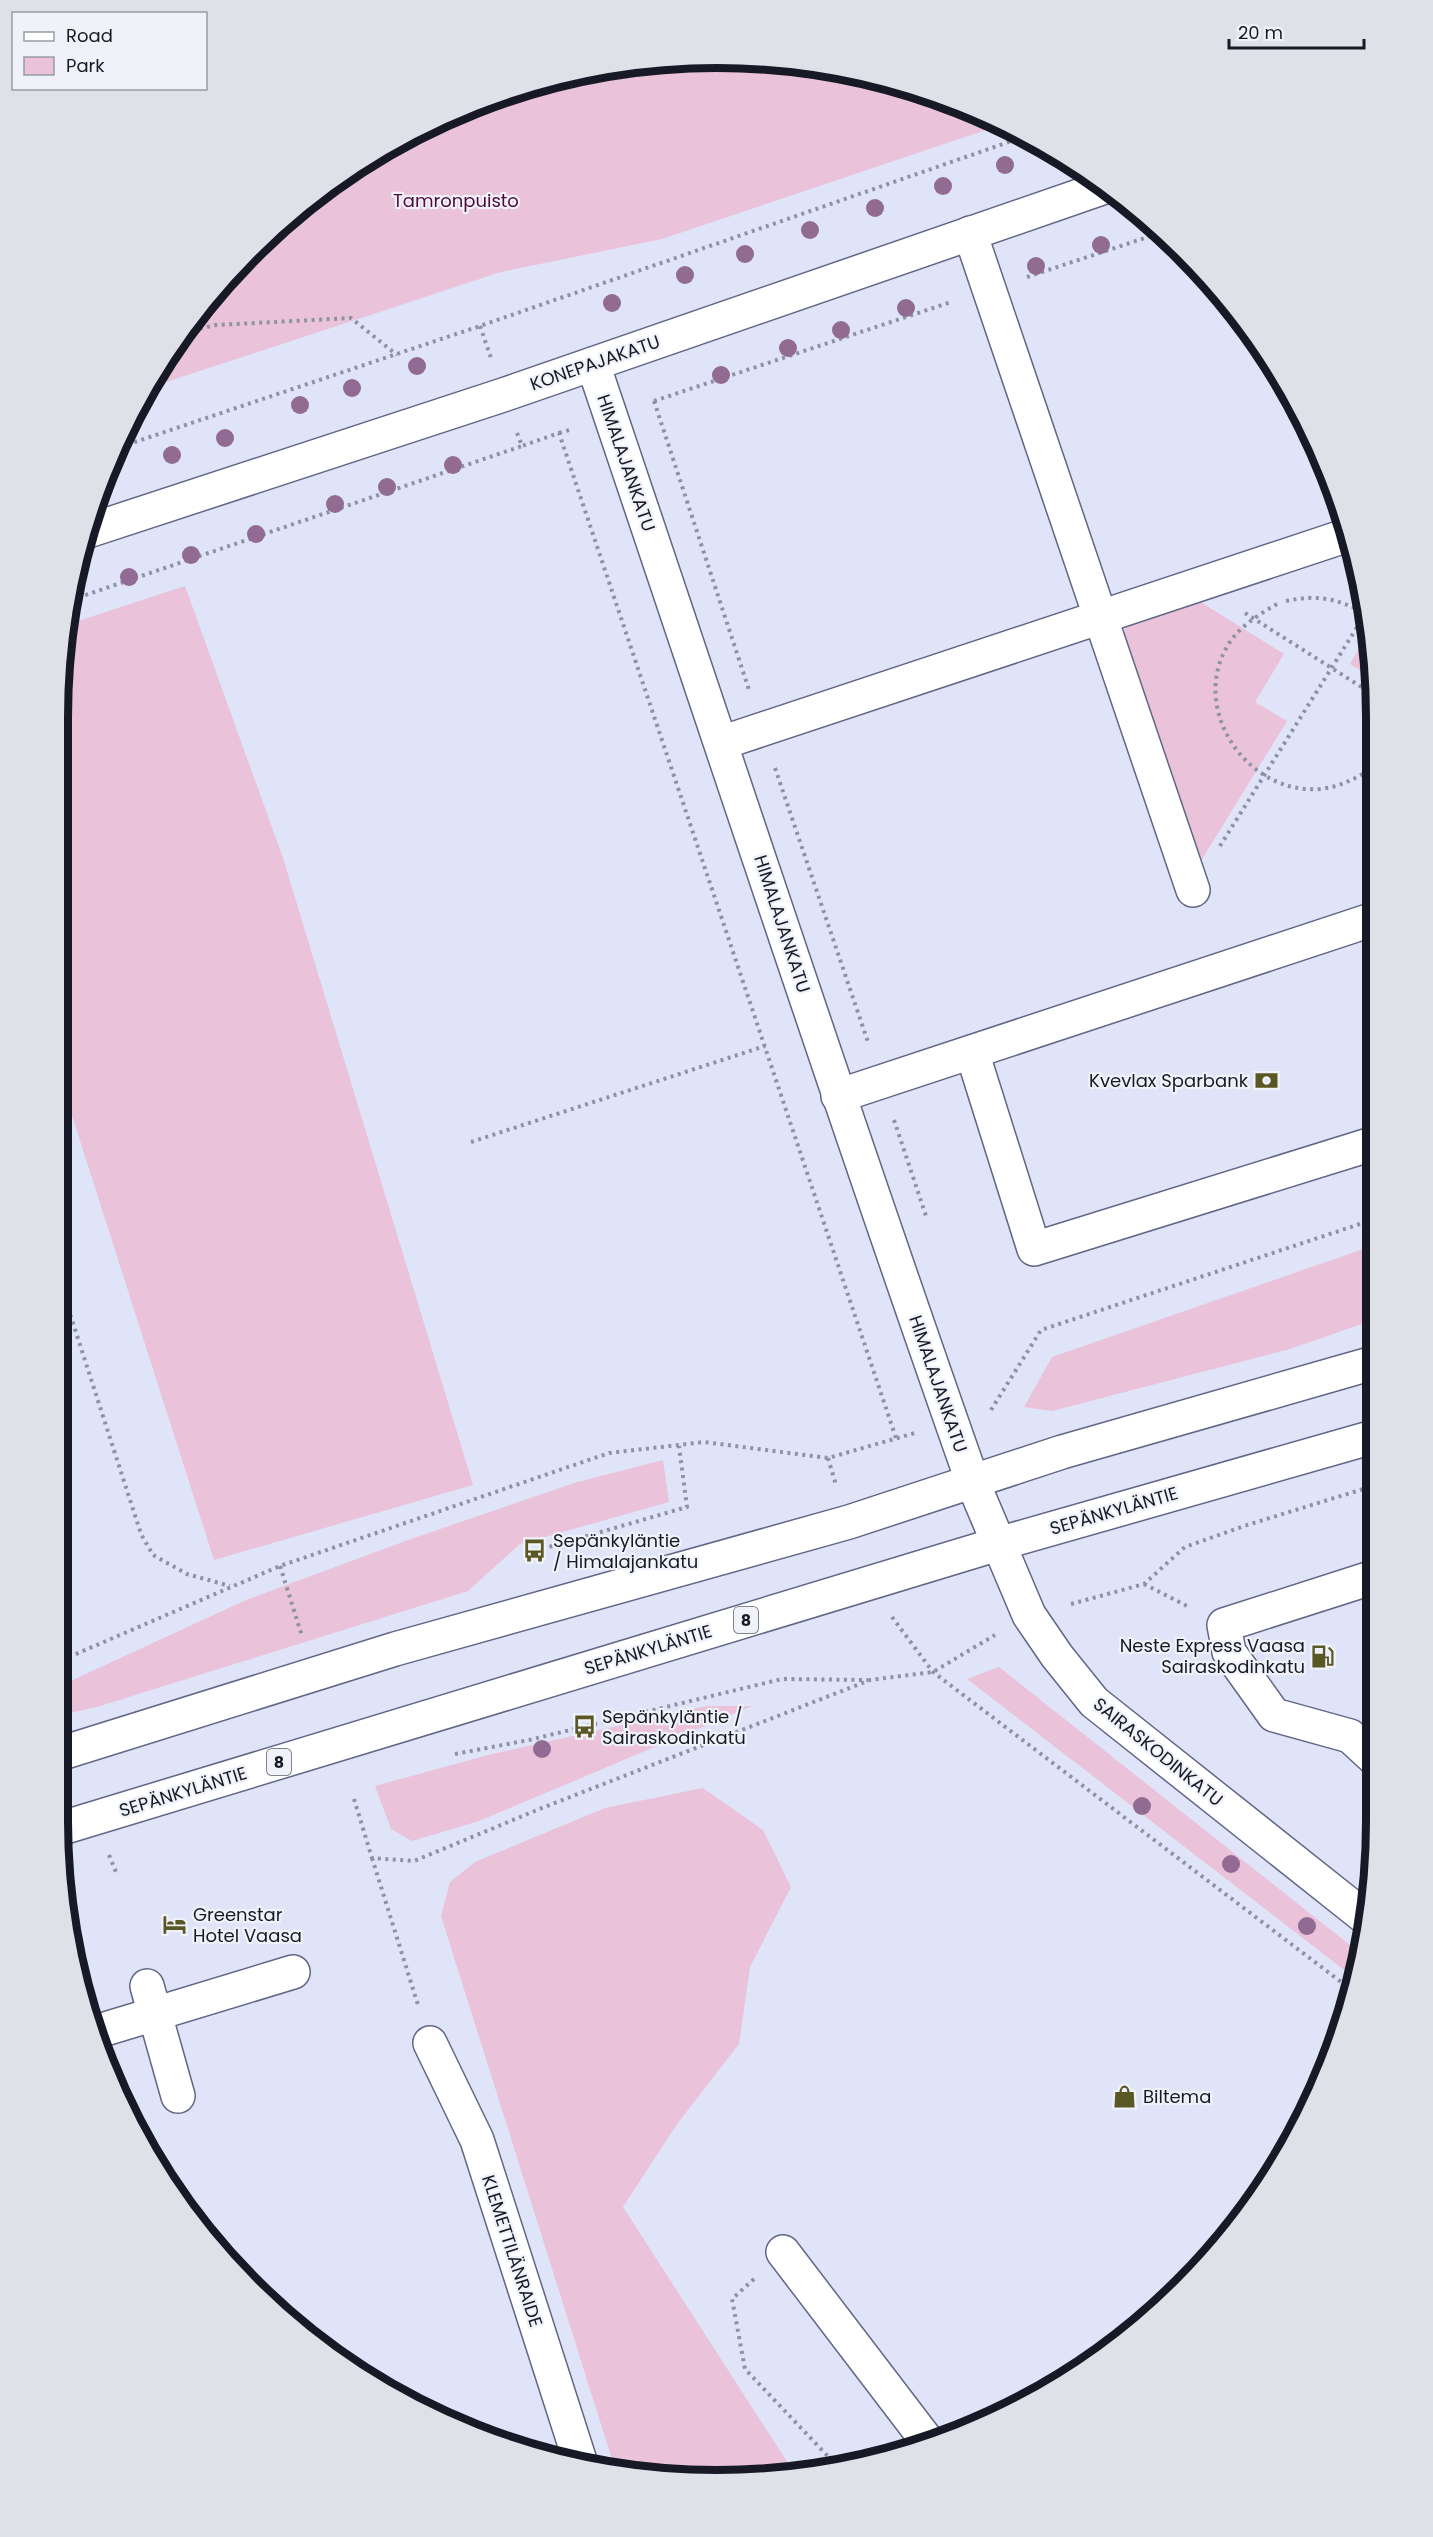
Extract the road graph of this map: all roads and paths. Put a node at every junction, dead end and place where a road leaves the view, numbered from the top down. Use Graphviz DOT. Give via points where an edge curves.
graph roads {
  1 [pos="1015,140"];
  2 [pos="1096,190"];
  3 [pos="970,233"];
  4 [pos="1151,236"];
  5 [pos="989,290"];
  6 [pos="480,326"];
  7 [pos="196,330"];
  8 [pos="397,355"];
  9 [pos="592,364"];
  10 [pos="503,395"];
  11 [pos="654,401"];
  12 [pos="610,416"];
  13 [pos="559,433"];
  14 [pos="127,445"];
  15 [pos="522,446"];
  16 [pos="96,528"];
  17 [pos="1340,539"];
  18 [pos="1198,584"];
  19 [pos="79,597"];
  20 [pos="1356,608"];
  21 [pos="1100,616"];
  22 [pos="1252,618"];
  23 [pos="1359,625"];
  24 [pos="1332,668"];
  25 [pos="1365,689"];
  26 [pos="762,730"];
  27 [pos="721,743"];
  28 [pos="1366,772"];
  29 [pos="1264,776"];
  30 [pos="1193,890"];
  31 [pos="1366,922"];
  32 [pos="765,1046"];
  33 [pos="972,1052"];
  34 [pos="882,1082"];
  35 [pos="838,1096"];
  36 [pos="471,1142"];
  37 [pos="1366,1146"];
  38 [pos="927,1218"];
  39 [pos="1366,1222"];
  40 [pos="68,1308"];
  41 [pos="1366,1365"];
  42 [pos="987,1399"];
  43 [pos="991,1410"];
  44 [pos="952,1422"];
  45 [pos="896,1438"];
  46 [pos="1366,1439"];
  47 [pos="679,1446"];
  48 [pos="973,1483"];
  49 [pos="1366,1488"];
  50 [pos="998,1544"];
  51 [pos="536,1551"];
  52 [pos="280,1566"];
  53 [pos="1366,1580"];
  54 [pos="1144,1584"];
  55 [pos="231,1587"];
  56 [pos="1029,1616"];
  57 [pos="1224,1625"];
  58 [pos="303,1640"];
  59 [pos="68,1657"];
  60 [pos="933,1672"];
  61 [pos="870,1680"];
  62 [pos="68,1751"];
  63 [pos="1366,1751"];
  64 [pos="448,1755"];
  65 [pos="354,1799"];
  66 [pos="68,1826"];
  67 [pos="100,1857"];
  68 [pos="372,1858"];
  69 [pos="116,1872"];
  70 [pos="1359,1912"];
  71 [pos="293,1972"];
  72 [pos="1344,1984"];
  73 [pos="150,2000"];
  74 [pos="102,2028"];
  75 [pos="430,2043"];
  76 [pos="178,2096"];
  77 [pos="783,2252"];
  78 [pos="923,2436"];
  79 [pos="578,2454"];
  80 [pos="831,2459"];
  1 -- 6 [label="path"];
  2 -- 3 [label="main road, KONEPAJAKATU"];
  3 -- 5 [label="main road"];
  3 -- 9 [label="main road, KONEPAJAKATU"];
  4 -- 5 [label="path"];
  5 -- 11 [label="path"];
  5 -- 21 [label="main road"];
  6 -- 8 [label="path"];
  6 -- 10 [label="path"];
  7 -- 8 [label="path" via="216,325 351,318"];
  8 -- 14 [label="path"];
  9 -- 10 [label="main road, KONEPAJAKATU"];
  9 -- 12 [label="main road, HIMALAJANKATU"];
  10 -- 15 [label="path"];
  10 -- 16 [label="main road, KONEPAJAKATU"];
  11 -- 12 [label="path"];
  11 -- 26 [label="path"];
  12 -- 13 [label="path"];
  12 -- 27 [label="main road, HIMALAJANKATU"];
  13 -- 15 [label="path"];
  13 -- 32 [label="path"];
  15 -- 19 [label="path"];
  17 -- 18 [label="main road"];
  18 -- 21 [label="main road"];
  18 -- 22 [label="path"];
  20 -- 22 [label="path" via="1339,600 1309,596 1280,602"];
  21 -- 26 [label="main road"];
  21 -- 30 [label="main road"];
  22 -- 24 [label="path"];
  22 -- 29 [label="path" via="1228,645 1216,680 1217,708 1227,737 1244,760"];
  23 -- 24 [label="path"];
  24 -- 25 [label="path"];
  24 -- 29 [label="path"];
  26 -- 27 [label="main road"];
  26 -- 34 [label="path"];
  27 -- 35 [label="main road, HIMALAJANKATU"];
  28 -- 29 [label="path" via="1349,782 1319,789 1289,786"];
  29 -- 30 [label="path"];
  31 -- 33 [label="main road"];
  32 -- 36 [label="path"];
  32 -- 45 [label="path"];
  33 -- 34 [label="main road"];
  33 -- 37 [label="main road" via="1034,1249"];
  34 -- 35 [label="main road"];
  34 -- 38 [label="path"];
  35 -- 44 [label="main road, HIMALAJANKATU"];
  39 -- 43 [label="path" via="1041,1329"];
  40 -- 55 [label="path" via="141,1534 153,1555 187,1574"];
  41 -- 48 [label="main road" via="1062,1452"];
  42 -- 43 [label="path"];
  43 -- 44 [label="path"];
  44 -- 45 [label="path"];
  44 -- 48 [label="main road, HIMALAJANKATU"];
  45 -- 47 [label="path" via="828,1458 704,1442"];
  46 -- 50 [label="main road, SEPÄNKYLÄNTIE / 8"];
  47 -- 51 [label="path" via="687,1507"];
  47 -- 52 [label="path" via="609,1453"];
  48 -- 50 [label="main road, HIMALAJANKATU"];
  48 -- 62 [label="main road" via="849,1522 395,1649"];
  49 -- 54 [label="path" via="1185,1547"];
  50 -- 56 [label="main road, SAIRASKODINKATU"];
  50 -- 66 [label="main road, SEPÄNKYLÄNTIE / 8"];
  52 -- 55 [label="path"];
  52 -- 58 [label="path"];
  53 -- 57 [label="main road"];
  54 -- 56 [label="path"];
  54 -- 57 [label="path"];
  55 -- 59 [label="path"];
  56 -- 60 [label="path"];
  56 -- 70 [label="main road, SAIRASKODINKATU" via="1094,1702"];
  57 -- 63 [label="main road" via="1229,1652 1274,1715 1350,1736"];
  60 -- 61 [label="path"];
  60 -- 72 [label="path"];
  61 -- 64 [label="path" via="782,1679 529,1740"];
  61 -- 68 [label="path" via="414,1861"];
  65 -- 68 [label="path"];
  67 -- 69 [label="path" via="109,1854"];
  68 -- 75 [label="path"];
  71 -- 73 [label="main road"];
  73 -- 74 [label="main road"];
  73 -- 76 [label="main road"];
  75 -- 79 [label="main road, KLEMETTILÄNRAIDE" via="477,2140"];
  77 -- 78 [label="main road"];
  77 -- 80 [label="path" via="732,2299 745,2369"];
}
